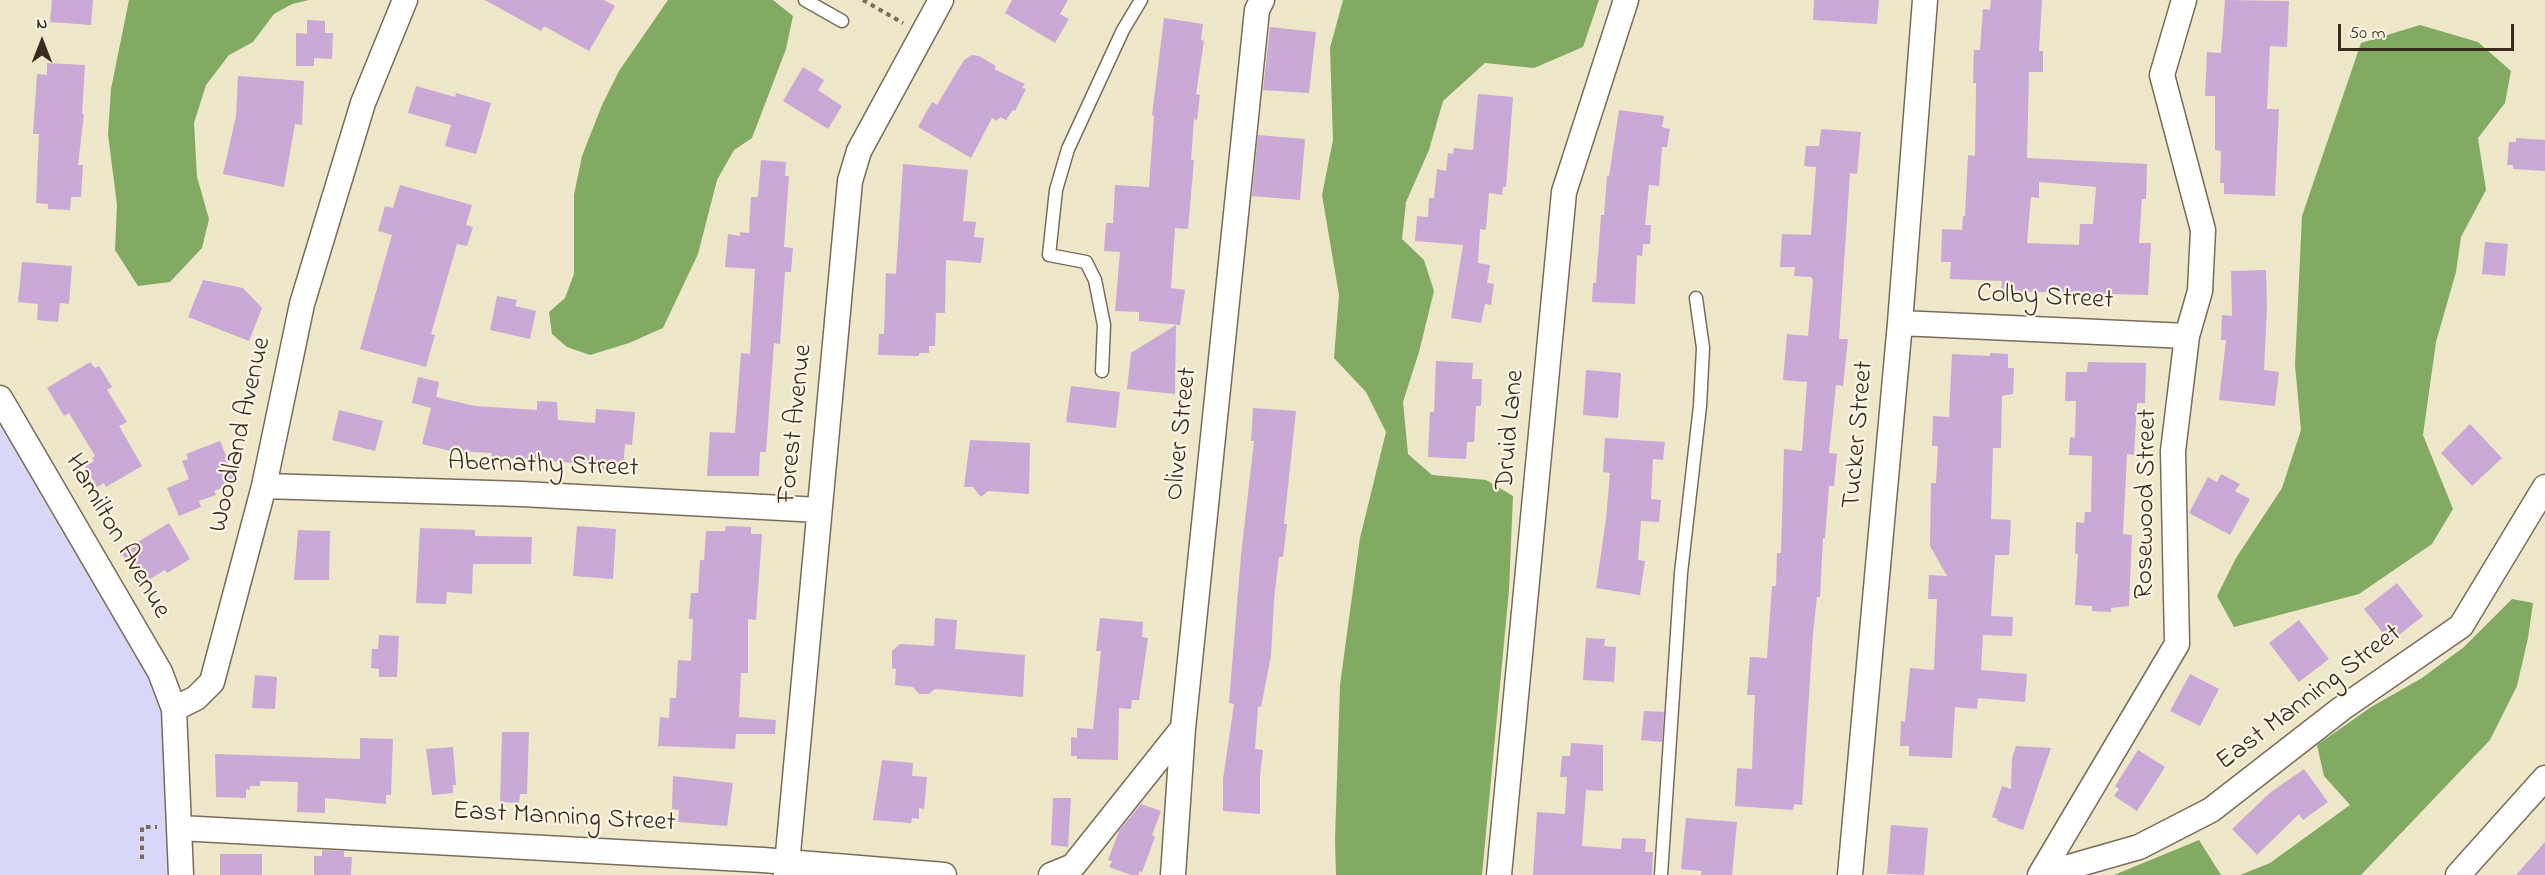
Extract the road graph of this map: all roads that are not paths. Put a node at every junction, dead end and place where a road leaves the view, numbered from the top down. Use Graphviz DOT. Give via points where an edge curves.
graph roads {
  1 [pos="405,0"];
  2 [pos="805,0"];
  3 [pos="941,0"];
  4 [pos="1141,0"];
  5 [pos="1626,0"];
  6 [pos="1925,0"];
  7 [pos="2184,0"];
  8 [pos="1253,3"];
  9 [pos="842,21"];
  10 [pos="1696,298"];
  11 [pos="1900,323"];
  12 [pos="2187,336"];
  13 [pos="1102,371"];
  14 [pos="0,398"];
  15 [pos="264,486"];
  16 [pos="2545,487"];
  17 [pos="819,510"];
  18 [pos="174,709"];
  19 [pos="1183,728"];
  20 [pos="2545,778"];
  21 [pos="169,827"];
  22 [pos="787,869"];
  23 [pos="181,875"];
  24 [pos="944,875"];
  25 [pos="1051,875"];
  26 [pos="1173,875"];
  27 [pos="1499,875"];
  28 [pos="1661,875"];
  29 [pos="1850,875"];
  30 [pos="2041,875"];
  31 [pos="2458,875"];
  1 -- 15 [label="street, Woodland Avenue" via="363,103 302,304"];
  2 -- 9 [label="lane"];
  3 -- 17 [label="street, Forest Avenue" via="859,151 850,182"];
  4 -- 13 [label="lane" via="1068,149 1056,190 1049,255 1086,262 1095,280 1104,325"];
  5 -- 27 [label="street, Druid Lane" via="1564,192"];
  6 -- 11 [label="street, Tucker Street"];
  7 -- 12 [label="street, Rosewood Street" via="2162,75 2203,230 2200,291"];
  8 -- 19 [label="street, Oliver Street"];
  10 -- 28 [label="lane" via="1703,348 1700,406 1682,573"];
  11 -- 12 [label="street, Colby Street"];
  11 -- 29 [label="street, Tucker Street"];
  12 -- 30 [label="street, Rosewood Street" via="2173,451 2176,644"];
  14 -- 18 [label="street, Hamilton Avenue" via="160,672"];
  15 -- 17 [label="street, Abernathy Street" via="522,494"];
  15 -- 18 [label="street, Woodland Avenue" via="212,682 196,698"];
  16 -- 30 [label="street, East Manning Street" via="2461,626 2341,709 2211,810 2139,847"];
  17 -- 22 [label="street, Forest Avenue"];
  18 -- 21 [label="street"];
  19 -- 25 [label="street" via="1073,866"];
  19 -- 26 [label="street, Oliver Street"];
  20 -- 31 [label="street"];
  21 -- 22 [label="street, East Manning Street"];
  21 -- 23 [label="street"];
  22 -- 24 [label="street, East Manning Street"];
}
